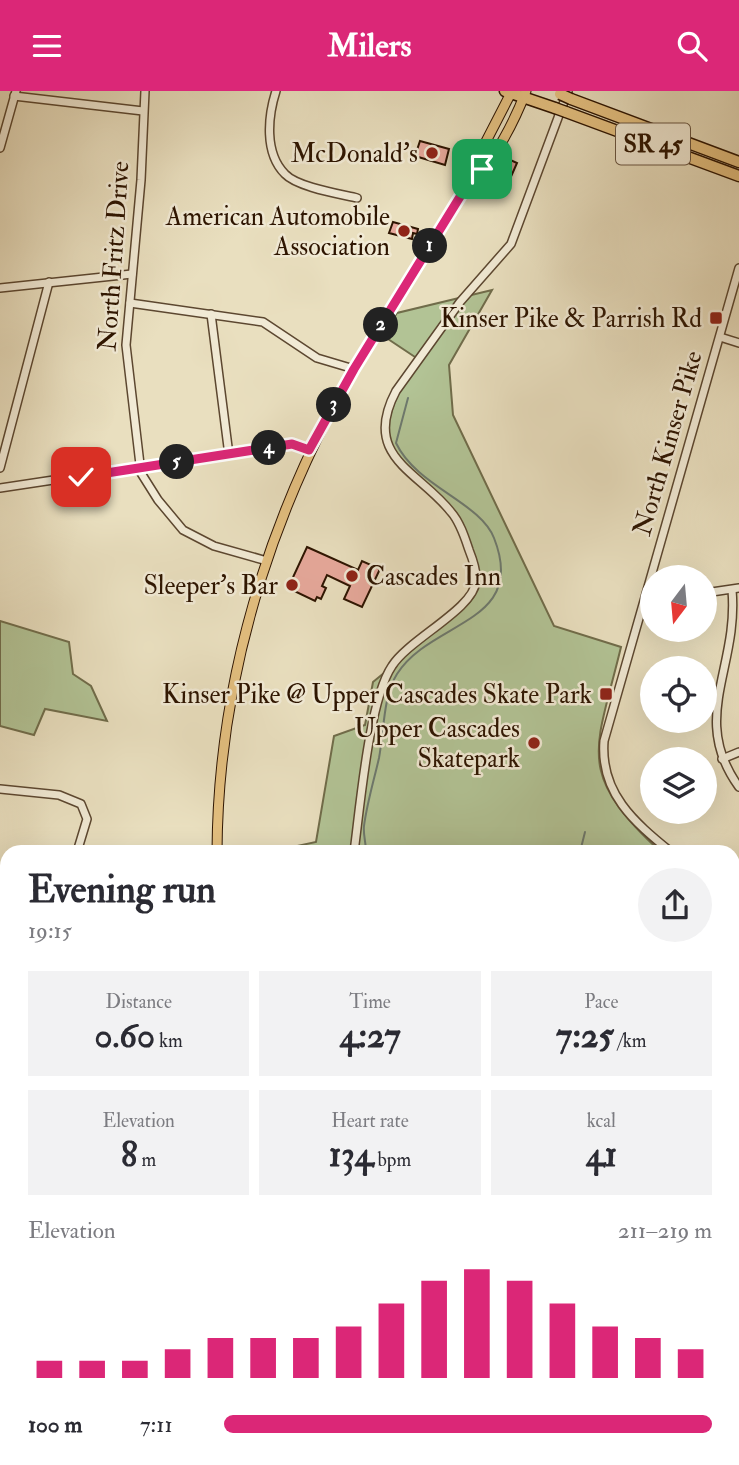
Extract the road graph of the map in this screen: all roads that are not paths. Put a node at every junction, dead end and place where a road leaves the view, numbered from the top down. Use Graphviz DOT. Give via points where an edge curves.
graph roads {
  1 [pos="145,91"];
  2 [pos="276,91"];
  3 [pos="509,92"];
  4 [pos="15,94"];
  5 [pos="525,94"];
  6 [pos="562,94"];
  7 [pos="143,111"];
  8 [pos="0,148"];
  9 [pos="739,162"];
  10 [pos="477,173"];
  11 [pos="739,176"];
  12 [pos="357,198"];
  13 [pos="739,268"];
  14 [pos="132,274"];
  15 [pos="49,282"];
  16 [pos="0,288"];
  17 [pos="130,303"];
  18 [pos="211,314"];
  19 [pos="720,337"];
  20 [pos="739,343"];
  21 [pos="354,369"];
  22 [pos="309,450"];
  23 [pos="229,455"];
  24 [pos="140,467"];
  25 [pos="0,468"];
  26 [pos="0,488"];
  27 [pos="267,561"];
  28 [pos="656,565"];
  29 [pos="735,589"];
  30 [pos="640,618"];
  31 [pos="739,752"];
  32 [pos="722,759"];
  33 [pos="739,787"];
  34 [pos="0,789"];
  35 [pos="79,845"];
  36 [pos="217,845"];
  37 [pos="355,845"];
  38 [pos="664,845"];
  1 -- 7 [label="street, North Fritz Drive"];
  2 -- 12 [label="street" via="268,115 269,134 284,174"];
  3 -- 5 [label="highway, SR 45"];
  3 -- 10 [label="main road" via="479,154"];
  4 -- 7 [label="street"];
  4 -- 8 [label="street"];
  5 -- 10 [label="main road" via="489,163"];
  5 -- 11 [label="highway, SR 45, bridge"];
  6 -- 9 [label="highway, SR 45"];
  6 -- 37 [label="street" via="511,244 460,302 389,406 386,426 392,454 455,518 477,579 466,601 398,656 385,678"];
  7 -- 14 [label="street, North Fritz Drive"];
  10 -- 21 [label="main road"];
  13 -- 19 [label="street, North Kinser Pike"];
  14 -- 15 [label="street"];
  14 -- 17 [label="street, North Fritz Drive"];
  15 -- 16 [label="street"];
  15 -- 25 [label="street"];
  17 -- 18 [label="street"];
  17 -- 24 [label="street, North Fritz Drive" via="126,356"];
  18 -- 21 [label="street" via="270,324 317,358"];
  18 -- 23 [label="street"];
  19 -- 20 [label="street"];
  19 -- 28 [label="street, North Kinser Pike"];
  21 -- 22 [label="main road"];
  22 -- 23 [label="street" via="292,444"];
  22 -- 27 [label="main road"];
  23 -- 24 [label="street"];
  24 -- 26 [label="street"];
  24 -- 27 [label="street, North Fritz Drive" via="148,486 183,530"];
  27 -- 36 [label="main road" via="233,691"];
  29 -- 32 [label="street" via="736,633 717,723"];
  30 -- 38 [label="street, North Kinser Pike" via="606,732 604,763 618,802"];
  31 -- 32 [label="street"];
  32 -- 33 [label="street"];
  34 -- 35 [label="street" via="78,801 87,819"];
}
